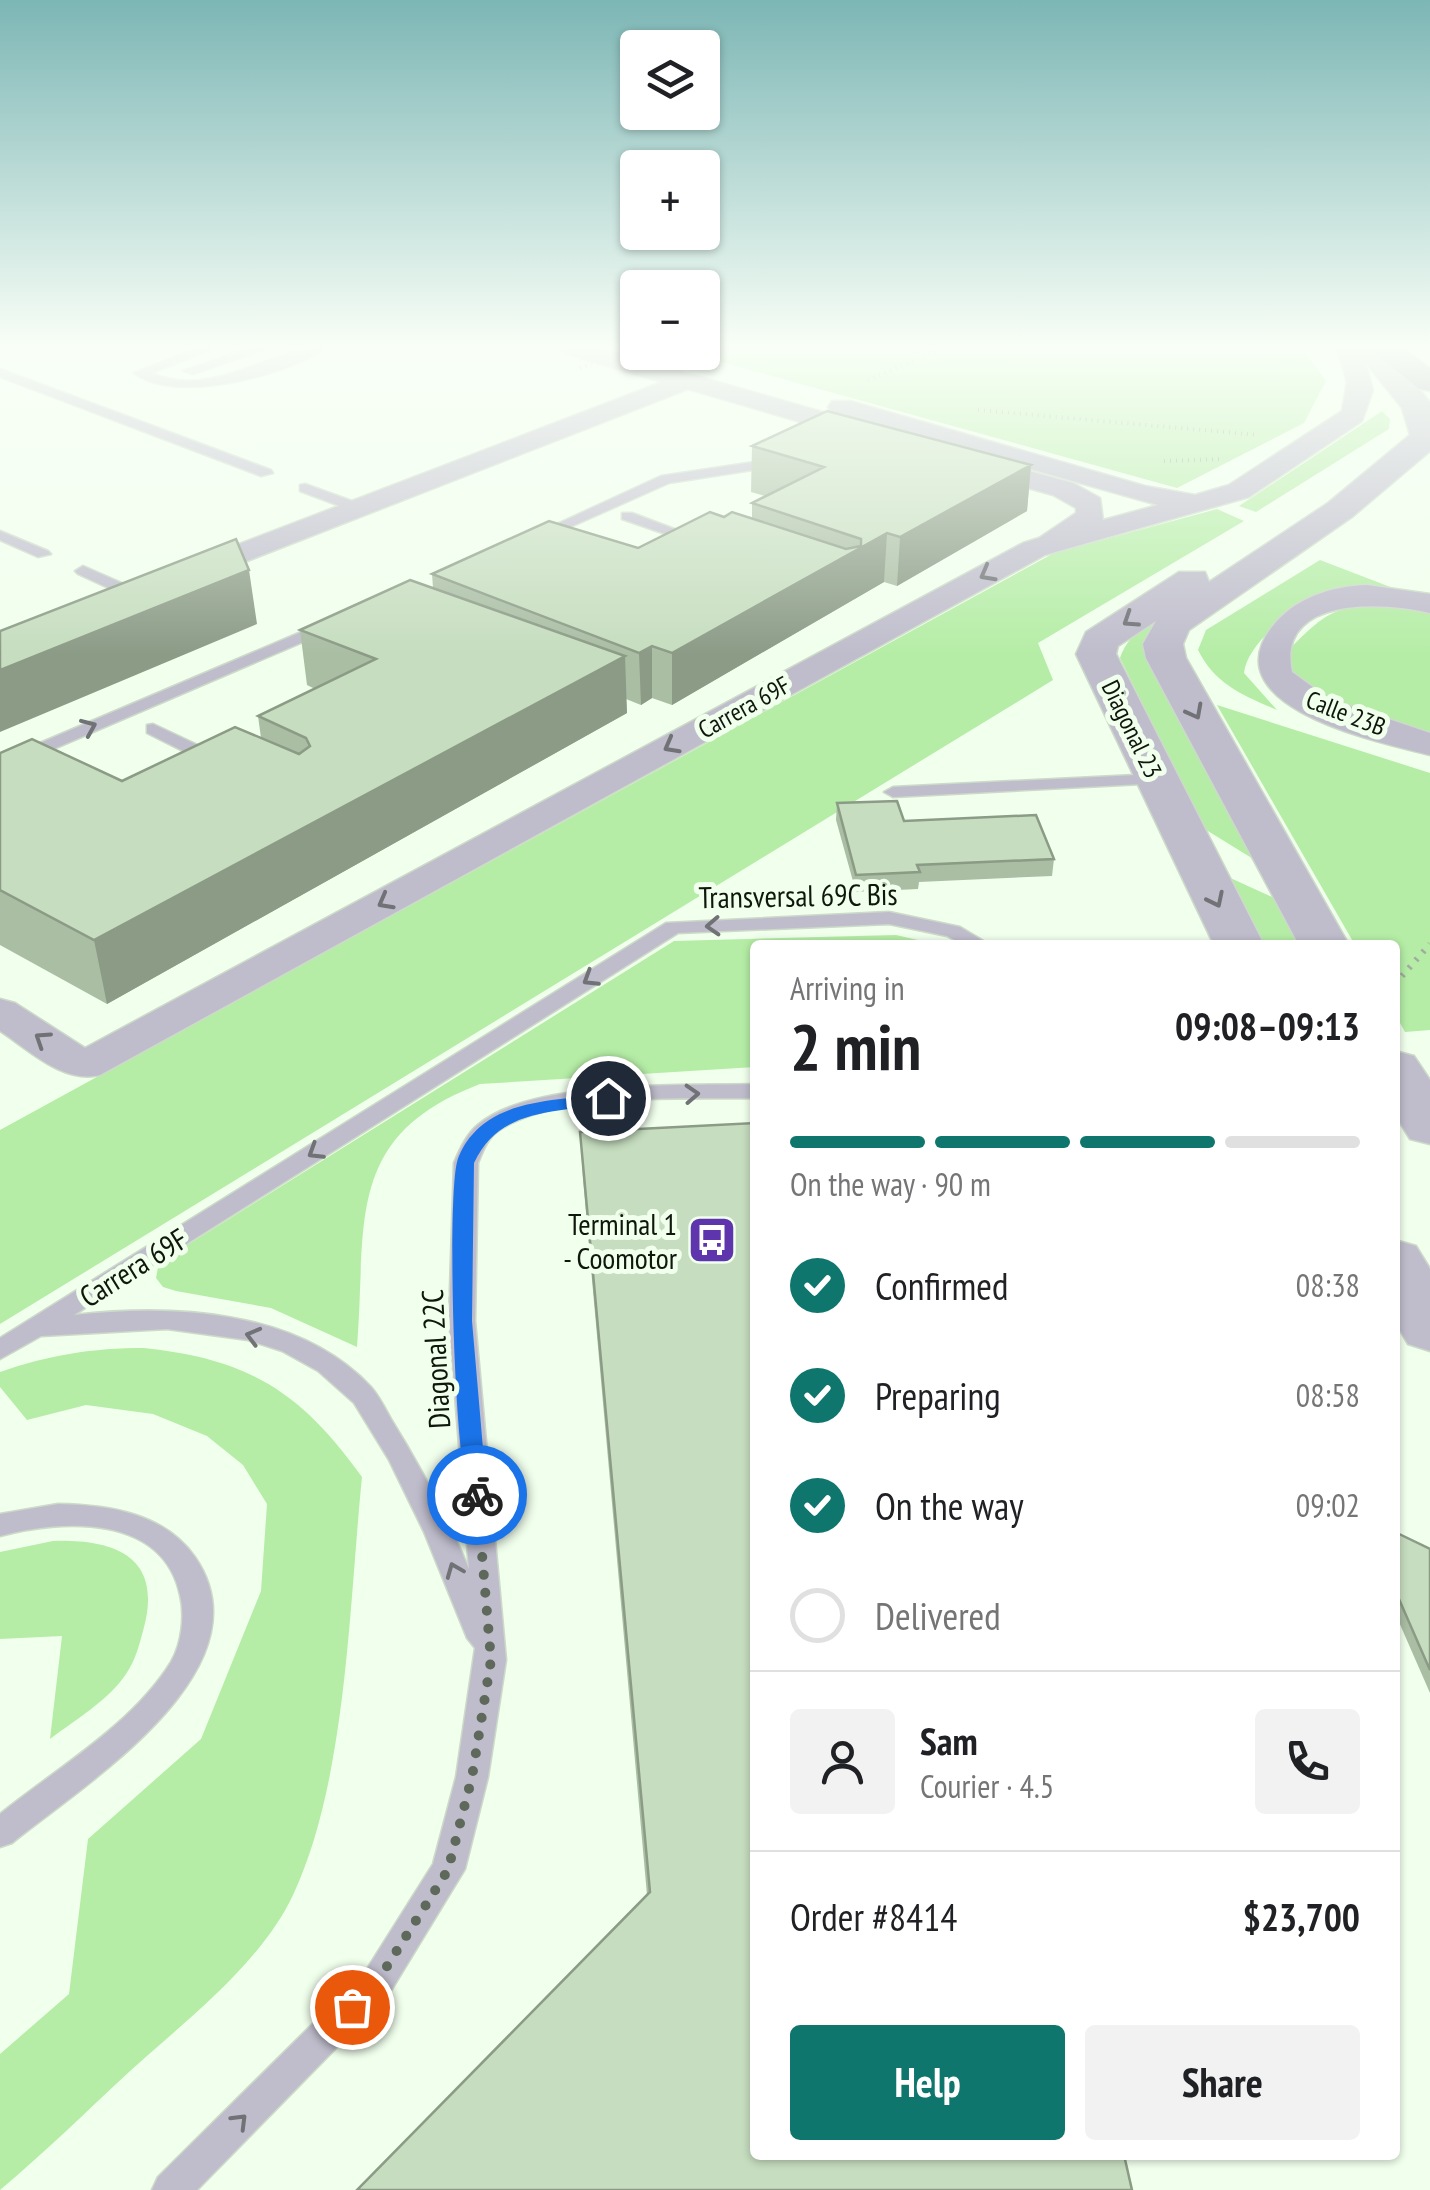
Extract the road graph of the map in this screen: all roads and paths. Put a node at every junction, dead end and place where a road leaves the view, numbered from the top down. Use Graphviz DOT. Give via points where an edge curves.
graph roads {
  1 [pos="203,450"];
  2 [pos="509,450"];
  3 [pos="911,450"];
  4 [pos="991,450"];
  5 [pos="1290,450"];
  6 [pos="1301,450"];
  7 [pos="1412,450"];
  8 [pos="1162,462"];
  9 [pos="686,466"];
  10 [pos="266,474"];
  11 [pos="1376,475"];
  12 [pos="305,488"];
  13 [pos="1211,498"];
  14 [pos="358,508"];
  15 [pos="627,516"];
  16 [pos="0,535"];
  17 [pos="510,547"];
  18 [pos="720,548"];
  19 [pos="1034,549"];
  20 [pos="43,554"];
  21 [pos="82,571"];
  22 [pos="134,594"];
  23 [pos="1430,604"];
  24 [pos="101,607"];
  25 [pos="348,617"];
  26 [pos="153,729"];
  27 [pos="1430,744"];
  28 [pos="0,767"];
  29 [pos="237,771"];
  30 [pos="1156,778"];
  31 [pos="894,792"];
  32 [pos="1181,828"];
  33 [pos="1299,902"];
  34 [pos="672,928"];
  35 [pos="970,940"];
  36 [pos="1237,940"];
  37 [pos="1321,940"];
  38 [pos="1430,944"];
  39 [pos="1400,978"];
  40 [pos="0,1012"];
  41 [pos="1400,1076"];
  42 [pos="750,1090"];
  43 [pos="1430,1127"];
  44 [pos="1400,1270"];
  45 [pos="1430,1329"];
  46 [pos="33,1330"];
  47 [pos="0,1350"];
  48 [pos="0,1525"];
  49 [pos="491,1660"];
  50 [pos="0,1833"];
  51 [pos="171,2190"];
  1 -- 10 [label="lane"];
  2 -- 14 [label="street"];
  3 -- 19 [label="street" via="1063,489 1090,504 1092,516"];
  4 -- 13 [label="street" via="1142,494"];
  5 -- 8 [label="path"];
  6 -- 13 [label="street, Carrera 69F" via="1239,490"];
  7 -- 11 [label="street, Diagonal 23"];
  9 -- 17 [label="lane" via="791,459 666,479"];
  11 -- 30 [label="street, Diagonal 23, one-way" via="1306,506 1100,640 1098,660"];
  11 -- 33 [label="street, Diagonal 23, one-way" via="1340,510 1172,624 1163,644"];
  12 -- 14 [label="lane"];
  13 -- 19 [label="street, Carrera 69F"];
  14 -- 22 [label="street"];
  15 -- 18 [label="lane"];
  16 -- 20 [label="lane"];
  19 -- 40 [label="street, Carrera 69F, one-way" via="84,1066"];
  21 -- 22 [label="lane"];
  22 -- 24 [label="street"];
  23 -- 27 [label="street, Calle 23B" via="1372,594 1326,602 1282,632 1272,649 1272,667 1309,703"];
  28 -- 25 [label="lane, one-way"];
  26 -- 29 [label="lane"];
  30 -- 31 [label="lane"];
  30 -- 32 [label="street, Diagonal 23"];
  32 -- 33 [label="street"];
  32 -- 36 [label="street, Diagonal 23, one-way"];
  33 -- 37 [label="street, Diagonal 23"];
  35 -- 34 [label="lane, Transversal 69C Bis, one-way" via="888,918"];
  34 -- 46 [label="lane, Carrera 69F, one-way"];
  38 -- 39 [label="path"];
  41 -- 43 [label="street"];
  49 -- 42 [label="lane, Diagonal 22C, one-way" via="462,1321 466,1163 476,1140 493,1124 528,1109 572,1100"];
  44 -- 45 [label="street"];
  46 -- 47 [label="lane, Carrera 69F"];
  49 -- 46 [label="lane, one-way" via="418,1483 360,1393 301,1348 202,1322 122,1317"];
  48 -- 50 [label="lane" via="56,1513 105,1516 147,1529 178,1554 196,1587 198,1627 183,1669 150,1709"];
  51 -- 49 [label="lane, Diagonal 22C, one-way" via="377,1982 448,1870"];
}
